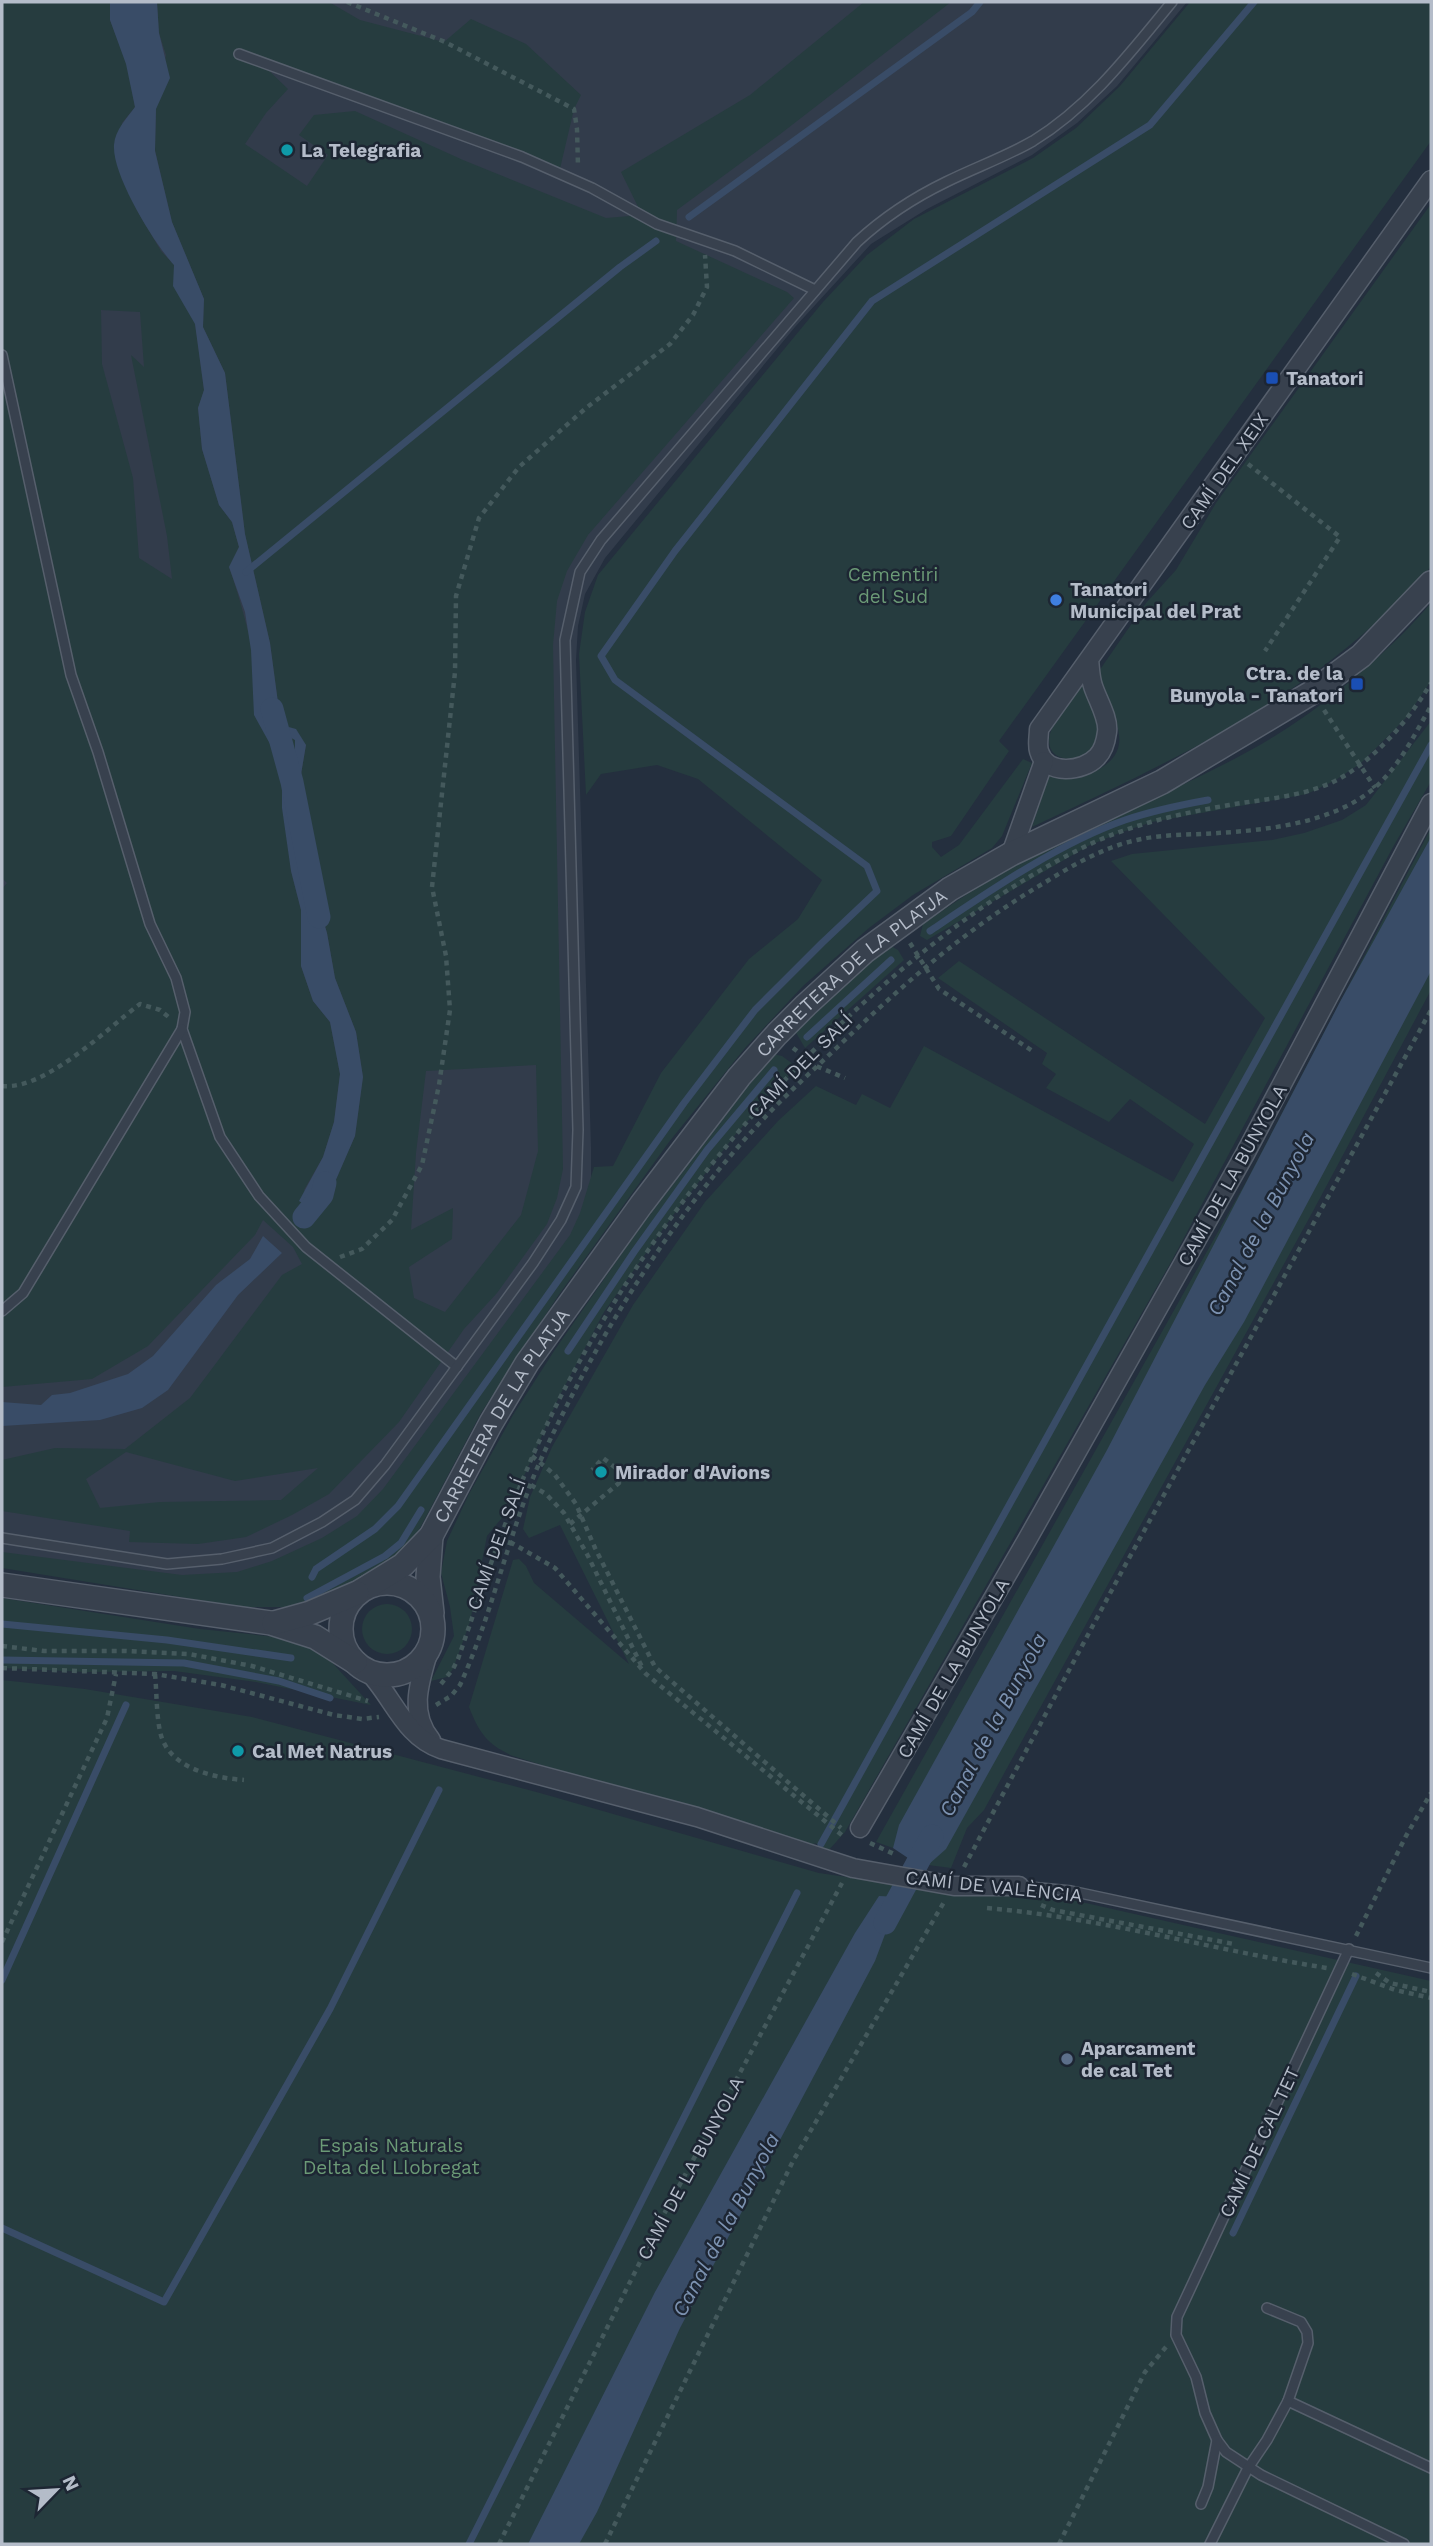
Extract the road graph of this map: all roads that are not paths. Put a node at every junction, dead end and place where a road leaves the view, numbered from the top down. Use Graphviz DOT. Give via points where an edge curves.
graph roads {
  1 [pos="1172,2"];
  2 [pos="239,54"];
  3 [pos="1431,180"];
  4 [pos="815,290"];
  5 [pos="2,355"];
  6 [pos="1431,583"];
  7 [pos="1089,659"];
  8 [pos="1044,761"];
  9 [pos="1431,803"];
  10 [pos="1011,854"];
  11 [pos="182,1029"];
  12 [pos="2,1311"];
  13 [pos="457,1367"];
  14 [pos="431,1536"];
  15 [pos="2,1538"];
  16 [pos="2,1585"];
  17 [pos="363,1589"];
  18 [pos="433,1619"];
  19 [pos="271,1623"];
  20 [pos="430,1646"];
  21 [pos="360,1666"];
  22 [pos="441,1749"];
  23 [pos="855,1833"];
  24 [pos="1019,1886"];
  25 [pos="1349,1949"];
  26 [pos="1431,1968"];
  27 [pos="1267,2308"];
  28 [pos="1288,2401"];
  29 [pos="1217,2440"];
  30 [pos="1248,2468"];
  31 [pos="1431,2468"];
  32 [pos="1201,2504"];
  33 [pos="1211,2544"];
  34 [pos="1404,2544"];
  1 -- 4 [label="lane" via="1088,100 1032,141 944,183 883,219"];
  2 -- 4 [label="lane" via="522,157 657,224 735,251"];
  3 -- 7 [label="street, CAMÍ DEL XEIX"];
  4 -- 13 [label="lane" via="601,540 580,572 565,640 576,1187 533,1263"];
  5 -- 11 [label="lane" via="72,675 150,924 176,978 185,1012"];
  6 -- 10 [label="street, CARRETERA DE LA PLATJA" via="1361,656 1311,693 1162,782"];
  7 -- 8 [label="street, CAMÍ DEL XEIX" via="1039,729 1038,750"];
  7 -- 8 [label="street" via="1108,728 1104,744 1086,765 1055,768"];
  8 -- 10 [label="street, CAMÍ DEL XEIX"];
  9 -- 23 [label="street, CAMÍ DE LA BUNYOLA" via="1245,1154"];
  10 -- 14 [label="street, CARRETERA DE LA PLATJA" via="950,889 865,951 777,1034 739,1077 527,1363"];
  11 -- 12 [label="lane" via="23,1293"];
  11 -- 13 [label="lane" via="220,1137 259,1196 306,1247"];
  13 -- 15 [label="lane" via="355,1500 272,1548 167,1564"];
  14 -- 17 [label="street, CARRETERA DE LA PLATJA" via="403,1565"];
  14 -- 18 [label="street, CARRETERA DE LA PLATJA" via="428,1577"];
  16 -- 19 [label="street, CARRETERA DE LA PLATJA"];
  17 -- 18 [label="street" via="382,1583 409,1587 428,1606"];
  17 -- 19 [label="street, CARRETERA DE LA PLATJA" via="310,1613"];
  17 -- 21 [label="street" via="348,1603 341,1627 347,1652"];
  18 -- 20 [label="street"];
  19 -- 21 [label="street, CARRETERA DE LA PLATJA" via="315,1637"];
  20 -- 21 [label="street" via="424,1658 403,1672 377,1674"];
  20 -- 22 [label="street" via="416,1707 428,1738"];
  21 -- 22 [label="street, CAMÍ DE VALÈNCIA" via="384,1690 410,1729 426,1744"];
  22 -- 24 [label="street, CAMÍ DE VALÈNCIA" via="697,1817 859,1869 949,1885"];
  24 -- 25 [label="lane, CAMÍ DE VALÈNCIA" via="1071,1891"];
  25 -- 26 [label="lane, CAMÍ DE VALÈNCIA"];
  25 -- 29 [label="lane, CAMÍ DE CAL TET" via="1177,2317 1176,2335"];
  27 -- 28 [label="lane" via="1301,2322 1307,2332 1308,2343"];
  28 -- 30 [label="lane"];
  28 -- 31 [label="lane"];
  29 -- 30 [label="lane"];
  29 -- 32 [label="lane"];
  30 -- 33 [label="lane"];
  30 -- 34 [label="lane"];
}
